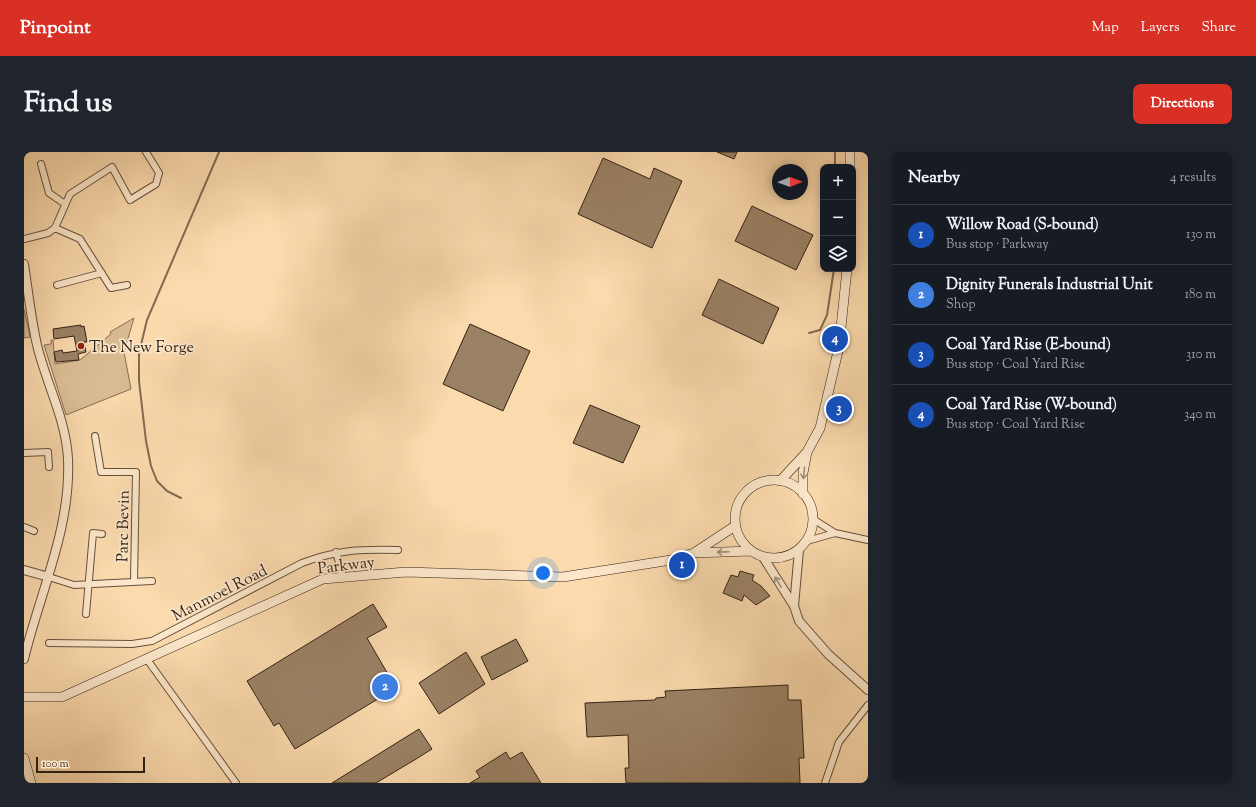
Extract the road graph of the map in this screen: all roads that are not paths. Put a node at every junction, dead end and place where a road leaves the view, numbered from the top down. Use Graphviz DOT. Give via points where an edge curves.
graph roads {
  1 [pos="146,152"];
  2 [pos="850,152"];
  3 [pos="41,164"];
  4 [pos="850,164"];
  5 [pos="65,204"];
  6 [pos="55,228"];
  7 [pos="24,239"];
  8 [pos="24,264"];
  9 [pos="847,272"];
  10 [pos="102,274"];
  11 [pos="57,285"];
  12 [pos="127,285"];
  13 [pos="95,436"];
  14 [pos="52,446"];
  15 [pos="48,452"];
  16 [pos="807,452"];
  17 [pos="24,454"];
  18 [pos="49,467"];
  19 [pos="780,481"];
  20 [pos="803,494"];
  21 [pos="813,519"];
  22 [pos="735,526"];
  23 [pos="24,528"];
  24 [pos="34,531"];
  25 [pos="835,533"];
  26 [pos="102,534"];
  27 [pos="807,540"];
  28 [pos="868,540"];
  29 [pos="398,550"];
  30 [pos="799,550"];
  31 [pos="751,551"];
  32 [pos="336,552"];
  33 [pos="694,553"];
  34 [pos="763,557"];
  35 [pos="24,570"];
  36 [pos="49,577"];
  37 [pos="343,577"];
  38 [pos="134,581"];
  39 [pos="152,581"];
  40 [pos="88,583"];
  41 [pos="794,606"];
  42 [pos="86,614"];
  43 [pos="49,642"];
  44 [pos="146,658"];
  45 [pos="24,659"];
  46 [pos="868,690"];
  47 [pos="24,697"];
  48 [pos="868,705"];
  49 [pos="24,758"];
  50 [pos="31,783"];
  51 [pos="236,783"];
  52 [pos="826,783"];
  1 -- 5 [label="street" via="159,173 156,184 130,200 112,167 70,194"];
  2 -- 4 [label="main road"];
  3 -- 5 [label="street" via="49,193"];
  5 -- 6 [label="street"];
  6 -- 7 [label="street" via="48,233"];
  6 -- 10 [label="street" via="80,239"];
  8 -- 36 [label="street" via="37,344 61,418 68,458 66,501"];
  9 -- 16 [label="main road" via="839,347 820,428"];
  10 -- 11 [label="street"];
  10 -- 12 [label="street" via="111,288"];
  13 -- 38 [label="street, Parc Bevin" via="101,472 136,472"];
  14 -- 15 [label="street"];
  15 -- 17 [label="street"];
  15 -- 18 [label="street"];
  16 -- 19 [label="main road"];
  16 -- 20 [label="main road, one-way"];
  19 -- 20 [label="main road" via="797,488"];
  19 -- 22 [label="main road" via="759,483 744,494 735,514"];
  20 -- 21 [label="main road" via="810,506"];
  21 -- 25 [label="street"];
  21 -- 27 [label="main road"];
  22 -- 31 [label="main road" via="738,536"];
  22 -- 33 [label="main road"];
  23 -- 24 [label="street"];
  25 -- 27 [label="street"];
  25 -- 28 [label="street"];
  26 -- 40 [label="street, Parc Bevin" via="93,533"];
  27 -- 30 [label="main road"];
  29 -- 32 [label="street, Manmoel Road" via="364,549"];
  30 -- 34 [label="main road" via="782,557"];
  30 -- 41 [label="street"];
  31 -- 33 [label="main road, one-way"];
  31 -- 34 [label="main road"];
  32 -- 37 [label="street"];
  32 -- 43 [label="street, Manmoel Road" via="302,563 152,641 132,644"];
  33 -- 37 [label="main road, Parkway" via="671,560 563,577 406,572"];
  41 -- 34 [label="street, one-way"];
  35 -- 36 [label="street"];
  36 -- 40 [label="street, Parc Bevin" via="74,585"];
  36 -- 45 [label="street" via="30,631"];
  37 -- 44 [label="main road, Parkway" via="323,579"];
  38 -- 39 [label="street, Parc Bevin"];
  38 -- 40 [label="street, Parc Bevin"];
  40 -- 42 [label="street, Parc Bevin"];
  41 -- 46 [label="street" via="799,621 828,654"];
  44 -- 47 [label="main road, Parkway" via="62,696"];
  44 -- 51 [label="street"];
  48 -- 52 [label="street" via="839,742"];
  49 -- 50 [label="main road"];
}
